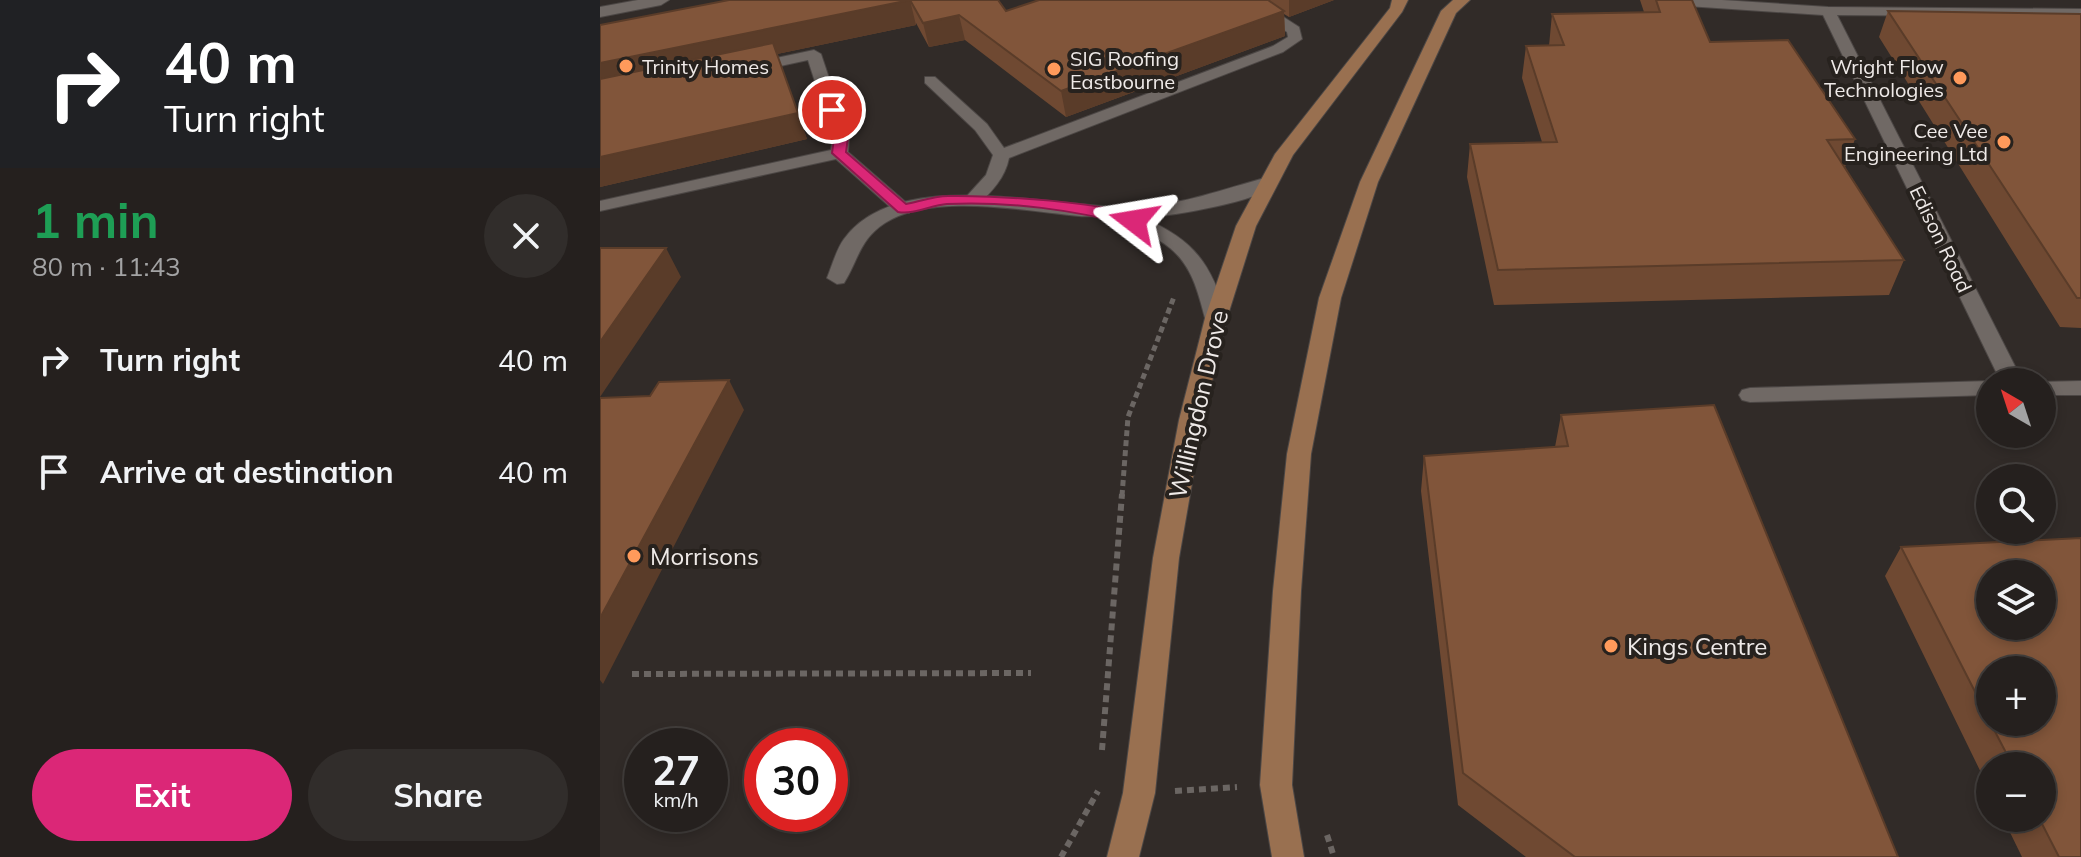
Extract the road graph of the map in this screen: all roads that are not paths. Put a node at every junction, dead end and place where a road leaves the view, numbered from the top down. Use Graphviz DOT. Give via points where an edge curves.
graph roads {
  1 [pos="661,0"];
  2 [pos="1247,0"];
  3 [pos="1400,0"];
  4 [pos="1462,0"];
  5 [pos="1657,0"];
  6 [pos="1828,11"];
  7 [pos="600,12"];
  8 [pos="2081,13"];
  9 [pos="738,70"];
  10 [pos="930,80"];
  11 [pos="839,153"];
  12 [pos="1001,155"];
  13 [pos="1269,183"];
  14 [pos="972,201"];
  15 [pos="600,206"];
  16 [pos="903,209"];
  17 [pos="1115,213"];
  18 [pos="837,278"];
  19 [pos="1216,318"];
  20 [pos="2005,368"];
  21 [pos="1976,388"];
  22 [pos="2056,388"];
  23 [pos="2081,388"];
  24 [pos="1750,395"];
  25 [pos="1123,857"];
  26 [pos="1288,857"];
  1 -- 7 [label="street"];
  2 -- 12 [label="lane" via="1294,30 1295,39"];
  3 -- 13 [label="street, Willingdon Drove" via="1284,154"];
  4 -- 26 [label="street" via="1449,11 1369,182 1330,298 1299,454 1287,591 1276,785"];
  5 -- 6 [label="lane"];
  6 -- 8 [label="lane"];
  6 -- 20 [label="lane, Edison Road"];
  9 -- 11 [label="lane" via="814,54 841,138"];
  10 -- 12 [label="lane" via="981,127"];
  11 -- 15 [label="lane"];
  11 -- 16 [label="lane"];
  12 -- 14 [label="lane" via="990,183"];
  13 -- 17 [label="street" via="1214,203"];
  13 -- 19 [label="street, Willingdon Drove" via="1246,226"];
  14 -- 16 [label="street" via="945,200"];
  14 -- 17 [label="street"];
  16 -- 18 [label="street" via="872,222 852,239"];
  17 -- 19 [label="street" via="1154,229 1194,258"];
  19 -- 25 [label="street, Willingdon Drove" via="1166,558 1139,793"];
  21 -- 24 [label="lane"];
  22 -- 23 [label="lane"];
}
